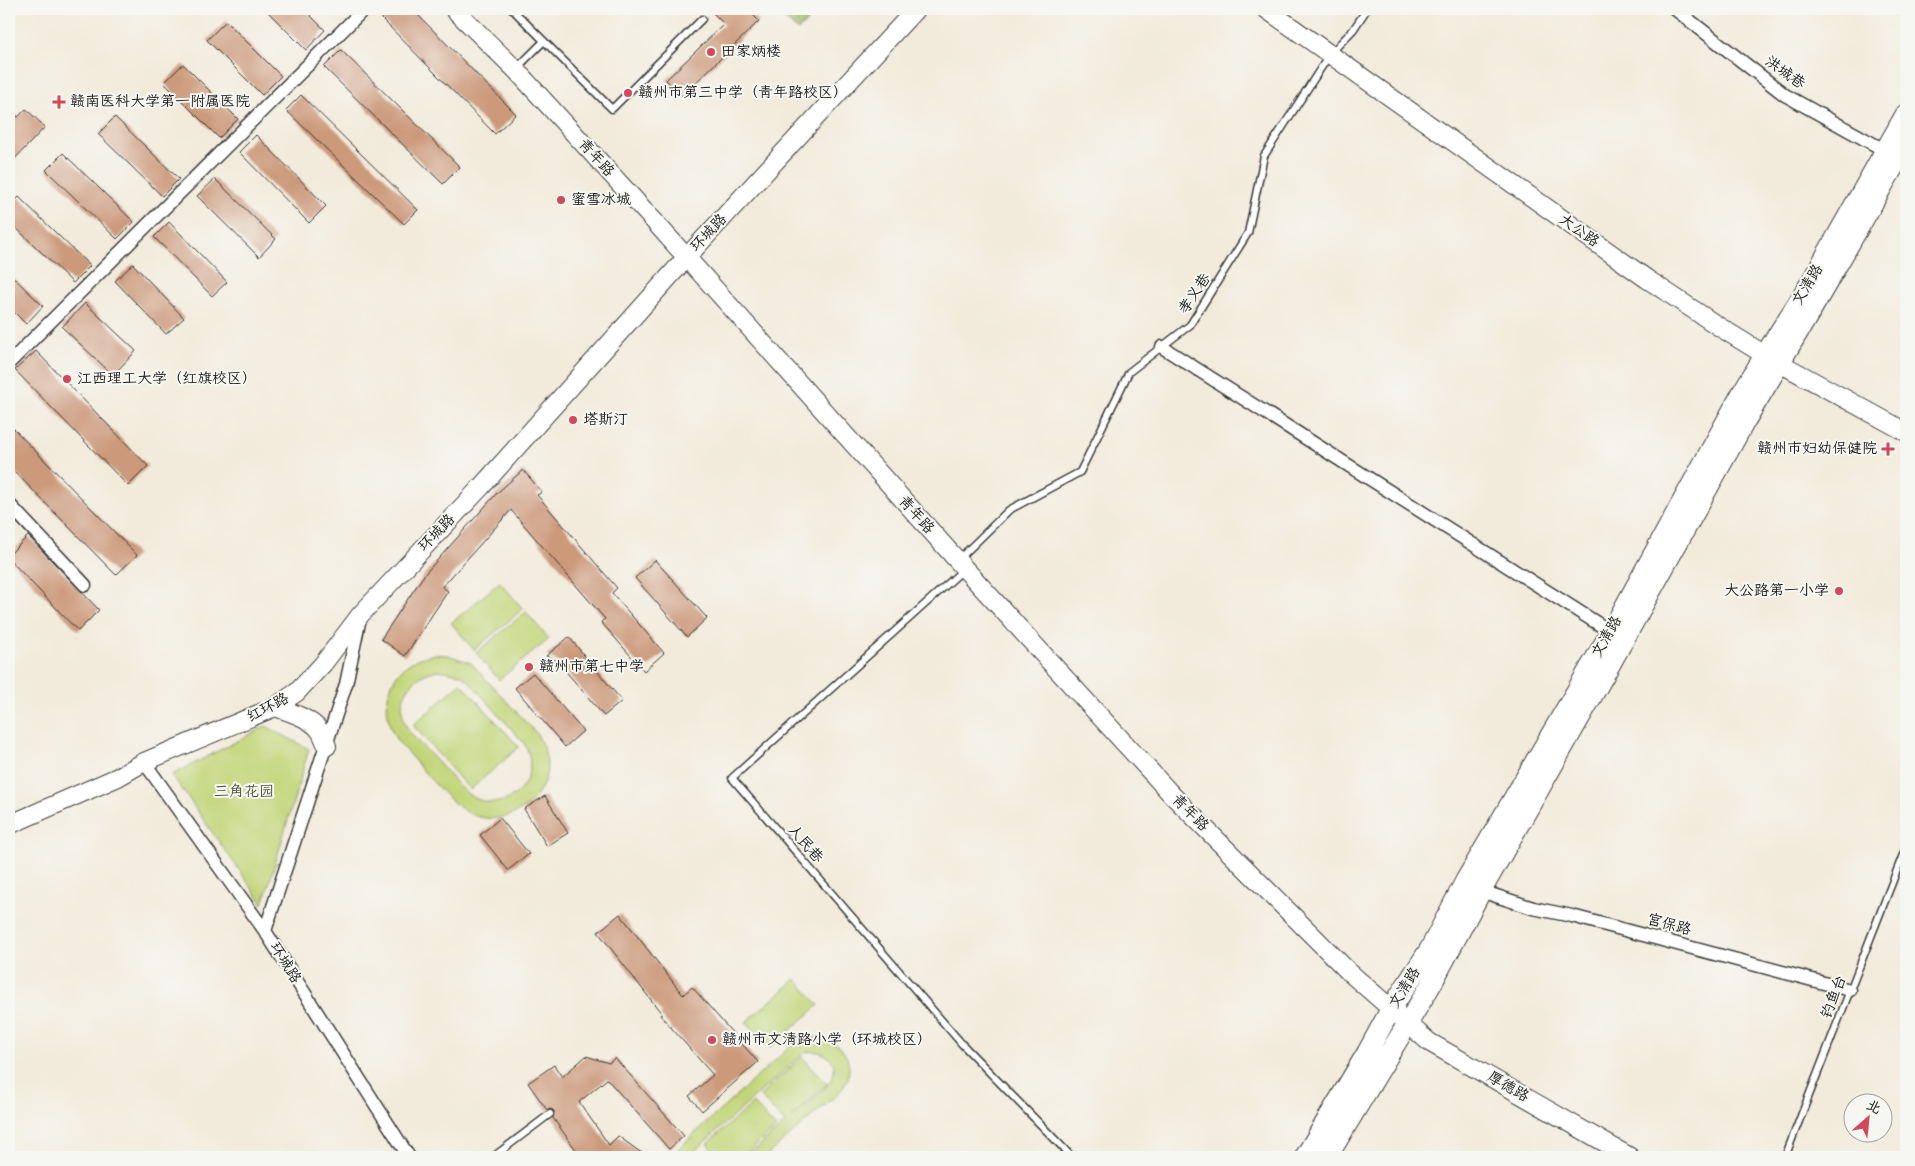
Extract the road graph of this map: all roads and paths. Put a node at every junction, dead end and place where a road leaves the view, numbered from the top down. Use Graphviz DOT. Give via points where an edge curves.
graph roads {
  1 [pos="364,9"];
  2 [pos="454,9"];
  3 [pos="512,9"];
  4 [pos="916,9"];
  5 [pos="1266,9"];
  6 [pos="1368,9"];
  7 [pos="1675,9"];
  8 [pos="702,20"];
  9 [pos="544,41"];
  10 [pos="1330,54"];
  11 [pos="515,69"];
  12 [pos="1906,114"];
  13 [pos="1906,145"];
  14 [pos="1886,151"];
  15 [pos="686,258"];
  16 [pos="1162,347"];
  17 [pos="1772,359"];
  18 [pos="9,362"];
  19 [pos="1906,432"];
  20 [pos="9,504"];
  21 [pos="961,565"];
  22 [pos="85,585"];
  23 [pos="361,614"];
  24 [pos="1611,632"];
  25 [pos="275,708"];
  26 [pos="327,746"];
  27 [pos="144,762"];
  28 [pos="9,812"];
  29 [pos="9,825"];
  30 [pos="1906,846"];
  31 [pos="1481,891"];
  32 [pos="265,931"];
  33 [pos="1850,990"];
  34 [pos="1391,1009"];
  35 [pos="1407,1023"];
  36 [pos="550,1114"];
  37 [pos="409,1157"];
  38 [pos="494,1157"];
  39 [pos="1072,1157"];
  40 [pos="1304,1157"];
  41 [pos="1327,1157"];
  42 [pos="1630,1157"];
  43 [pos="1785,1157"];
  1 -- 18 [label="street"];
  2 -- 11 [label="street, 青年路"];
  3 -- 9 [label="lane"];
  4 -- 15 [label="street, 环城路"];
  5 -- 10 [label="street, 大公路"];
  6 -- 10 [label="lane, 孝义巷"];
  7 -- 14 [label="street, 洪城巷" via="1785,95"];
  8 -- 9 [label="lane" via="612,109"];
  9 -- 11 [label="lane"];
  10 -- 16 [label="lane, 孝义巷" via="1264,156 1248,233 1190,325"];
  10 -- 17 [label="street, 大公路" via="1646,279"];
  11 -- 15 [label="street, 青年路"];
  12 -- 14 [label="main road, 文清路"];
  13 -- 17 [label="main road, 文清路"];
  14 -- 17 [label="main road, 文清路" via="1810,284"];
  15 -- 21 [label="street, 青年路"];
  15 -- 23 [label="street, 环城路" via="481,488"];
  16 -- 21 [label="lane, 孝义巷" via="1129,372 1080,472 1010,510"];
  16 -- 24 [label="street"];
  17 -- 19 [label="street, 大公路"];
  17 -- 24 [label="main road, 文清路"];
  17 -- 31 [label="main road, 文清路" via="1745,421"];
  20 -- 22 [label="street"];
  21 -- 34 [label="street, 青年路" via="1172,795 1349,972"];
  21 -- 39 [label="lane, 人民巷" via="732,778 962,1044"];
  23 -- 25 [label="street, 红环路" via="323,664 297,692"];
  23 -- 26 [label="street, 环城路" via="346,684"];
  24 -- 34 [label="main road, 文清路" via="1466,880 1430,949"];
  25 -- 26 [label="street" via="309,722 320,731"];
  25 -- 27 [label="street, 红环路"];
  26 -- 32 [label="street, 环城路"];
  27 -- 28 [label="street, 红环路" via="113,767"];
  27 -- 29 [label="street, 红环路" via="118,777"];
  27 -- 32 [label="street"];
  30 -- 33 [label="lane, 钓鱼台"];
  31 -- 33 [label="street, 宫保路" via="1533,908"];
  31 -- 35 [label="main road, 文清路"];
  32 -- 37 [label="street, 环城路"];
  33 -- 43 [label="lane, 钓鱼台"];
  34 -- 35 [label="street, 厚德路"];
  34 -- 40 [label="main road, 文清路"];
  35 -- 41 [label="main road, 文清路"];
  35 -- 42 [label="street, 厚德路" via="1429,1042"];
  36 -- 38 [label="lane"];
}
